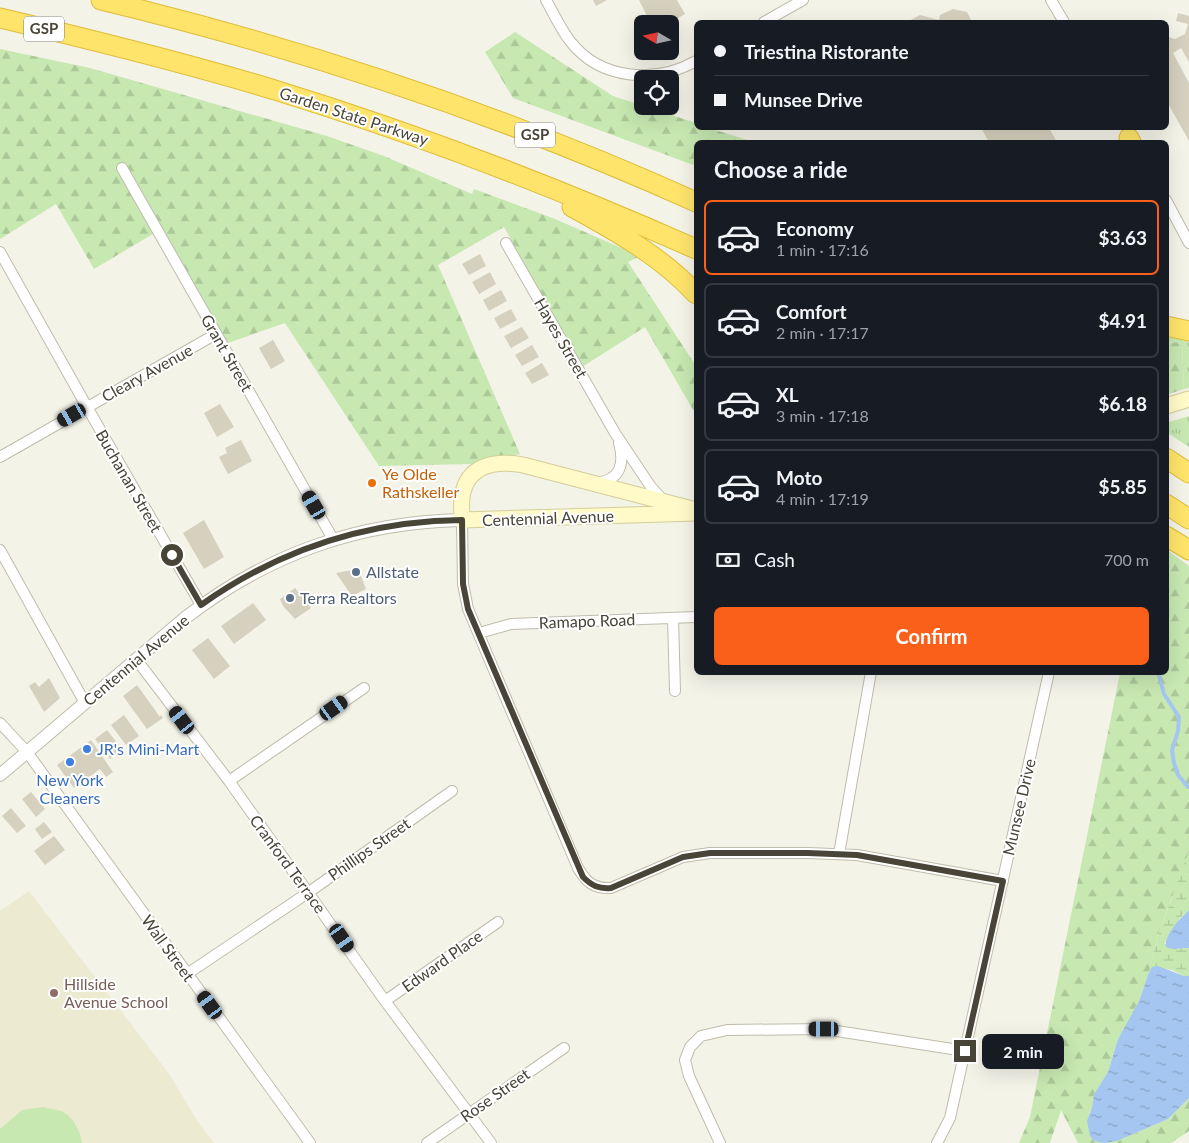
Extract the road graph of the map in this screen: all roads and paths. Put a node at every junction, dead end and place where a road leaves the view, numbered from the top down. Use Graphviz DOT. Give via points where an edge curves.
graph roads {
  1 [pos="101,0"];
  2 [pos="546,0"];
  3 [pos="803,0"];
  4 [pos="1051,0"];
  5 [pos="0,18"];
  6 [pos="768,20"];
  7 [pos="1063,20"];
  8 [pos="694,62"];
  9 [pos="452,150"];
  10 [pos="122,168"];
  11 [pos="694,200"];
  12 [pos="1169,206"];
  13 [pos="506,243"];
  14 [pos="1189,243"];
  15 [pos="694,248"];
  16 [pos="0,252"];
  17 [pos="694,292"];
  18 [pos="216,334"];
  19 [pos="1187,401"];
  20 [pos="1169,405"];
  21 [pos="87,407"];
  22 [pos="615,433"];
  23 [pos="0,457"];
  24 [pos="1169,460"];
  25 [pos="1189,473"];
  26 [pos="592,484"];
  27 [pos="667,503"];
  28 [pos="1169,506"];
  29 [pos="694,510"];
  30 [pos="694,511"];
  31 [pos="1189,519"];
  32 [pos="462,520"];
  33 [pos="1169,538"];
  34 [pos="334,539"];
  35 [pos="0,550"];
  36 [pos="1189,550"];
  37 [pos="201,605"];
  38 [pos="694,617"];
  39 [pos="674,618"];
  40 [pos="478,633"];
  41 [pos="136,659"];
  42 [pos="870,675"];
  43 [pos="1048,675"];
  44 [pos="364,688"];
  45 [pos="675,691"];
  46 [pos="85,703"];
  47 [pos="0,723"];
  48 [pos="27,752"];
  49 [pos="0,775"];
  50 [pos="229,781"];
  51 [pos="452,791"];
  52 [pos="839,854"];
  53 [pos="1003,881"];
  54 [pos="309,892"];
  55 [pos="498,922"];
  56 [pos="187,974"];
  57 [pos="385,1001"];
  58 [pos="564,1048"];
  59 [pos="965,1051"];
  60 [pos="469,1113"];
  61 [pos="310,1143"];
  62 [pos="427,1143"];
  63 [pos="491,1143"];
  64 [pos="720,1143"];
  65 [pos="936,1143"];
  1 -- 11 [label="highway, GSP" via="218,30 394,84 503,123"];
  2 -- 8 [label="street" via="558,24 576,48 610,70 649,76 669,73"];
  3 -- 6 [label="street"];
  4 -- 7 [label="street"];
  5 -- 9 [label="highway, Garden State Parkway / GSP" via="278,91"];
  9 -- 15 [label="highway, Garden State Parkway / GSP" via="538,182"];
  9 -- 17 [label="highway" via="596,220 659,260"];
  10 -- 18 [label="street, Grant Street"];
  12 -- 14 [label="street"];
  13 -- 22 [label="street, Hayes Street"];
  16 -- 21 [label="street, Buchanan Street"];
  18 -- 21 [label="street, Cleary Avenue"];
  18 -- 34 [label="street, Grant Street"];
  19 -- 20 [label="main road"];
  21 -- 23 [label="street, Cleary Avenue"];
  21 -- 37 [label="street, Buchanan Street"];
  22 -- 26 [label="street, Hayes Street" via="622,457 619,470 612,478"];
  22 -- 27 [label="street, Hayes Street" via="651,487"];
  24 -- 25 [label="highway"];
  26 -- 27 [label="main road"];
  26 -- 32 [label="main road" via="523,465 491,464 476,472 468,482 462,495"];
  27 -- 29 [label="main road"];
  28 -- 31 [label="highway"];
  30 -- 32 [label="main road, Centennial Avenue"];
  32 -- 34 [label="street, Centennial Avenue" via="406,523"];
  32 -- 40 [label="street" via="464,593"];
  33 -- 36 [label="highway"];
  34 -- 37 [label="street, Centennial Avenue" via="302,549 259,569"];
  35 -- 46 [label="street"];
  37 -- 41 [label="street, Centennial Avenue"];
  38 -- 39 [label="street, Ramapo Road"];
  39 -- 40 [label="street, Ramapo Road" via="511,624"];
  39 -- 45 [label="street"];
  40 -- 52 [label="street" via="578,868 592,885 601,889 611,888 683,857 710,853"];
  41 -- 46 [label="street, Centennial Avenue"];
  41 -- 50 [label="street, Cranford Terrace"];
  42 -- 52 [label="street"];
  43 -- 53 [label="street, Munsee Drive"];
  44 -- 50 [label="street"];
  46 -- 48 [label="street, Centennial Avenue"];
  47 -- 48 [label="street, Wall Street"];
  48 -- 49 [label="street, Centennial Avenue"];
  48 -- 56 [label="street, Wall Street"];
  50 -- 54 [label="street, Cranford Terrace"];
  51 -- 54 [label="street, Phillips Street"];
  52 -- 53 [label="street"];
  53 -- 59 [label="street, Munsee Drive"];
  54 -- 56 [label="street, Phillips Street"];
  54 -- 57 [label="street, Cranford Terrace"];
  55 -- 57 [label="street, Edward Place"];
  56 -- 61 [label="street, Wall Street"];
  57 -- 60 [label="street, Cranford Terrace"];
  58 -- 60 [label="street, Rose Street"];
  59 -- 64 [label="street" via="824,1029 727,1030 701,1036 690,1047 685,1060 689,1076"];
  59 -- 65 [label="street, Munsee Drive" via="950,1118"];
  60 -- 62 [label="street, Rose Street"];
  60 -- 63 [label="street, Cranford Terrace"];
}
